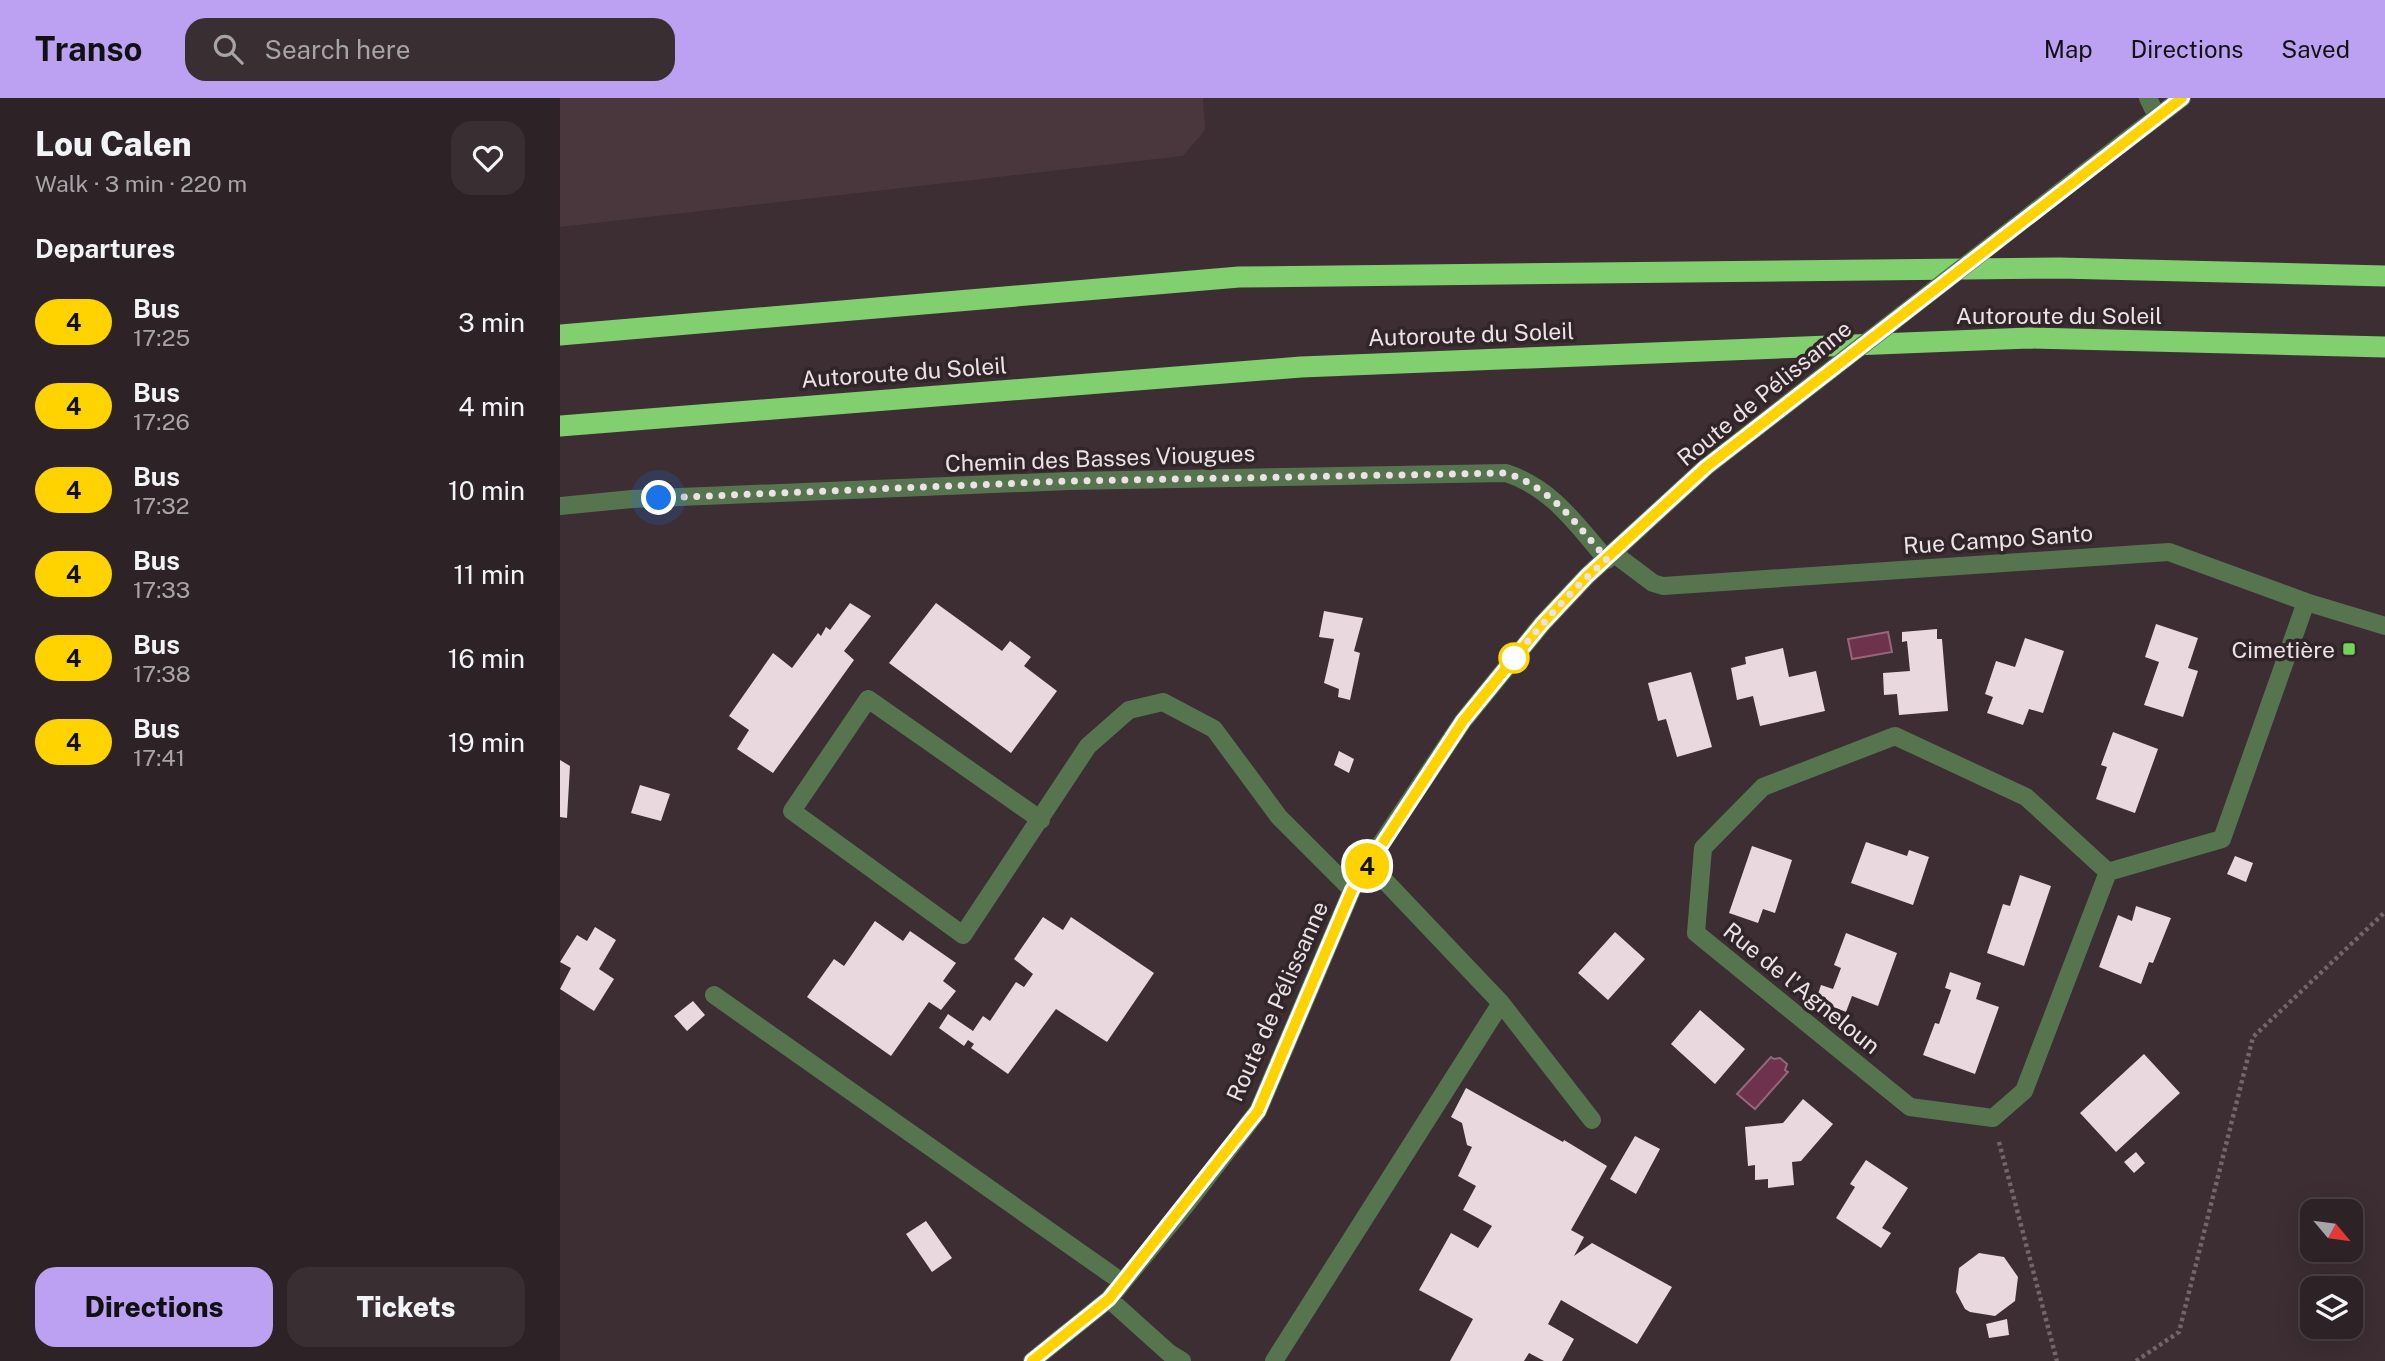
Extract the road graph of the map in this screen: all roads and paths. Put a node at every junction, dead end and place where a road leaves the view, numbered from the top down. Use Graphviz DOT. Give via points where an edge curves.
graph roads {
  1 [pos="2148,98"];
  2 [pos="2182,98"];
  3 [pos="2157,117"];
  4 [pos="2385,276"];
  5 [pos="560,335"];
  6 [pos="2385,347"];
  7 [pos="560,426"];
  8 [pos="560,506"];
  9 [pos="1610,556"];
  10 [pos="2306,602"];
  11 [pos="2385,626"];
  12 [pos="1041,820"];
  13 [pos="1368,863"];
  14 [pos="2108,872"];
  15 [pos="1352,890"];
  16 [pos="2385,912"];
  17 [pos="714,995"];
  18 [pos="1500,1003"];
  19 [pos="1993,1118"];
  20 [pos="1592,1120"];
  21 [pos="1122,1282"];
  22 [pos="1109,1299"];
  23 [pos="1032,1361"];
  24 [pos="1182,1361"];
  25 [pos="1274,1361"];
  26 [pos="2057,1361"];
  27 [pos="2136,1361"];
  1 -- 3 [label="street"];
  2 -- 3 [label="street, Route de Pélissanne"];
  3 -- 9 [label="street, Route de Pélissanne, bridge" via="1706,467"];
  4 -- 5 [label="highway, Autoroute du Soleil" via="2059,268 1240,277"];
  6 -- 7 [label="highway, Autoroute du Soleil" via="2029,338 1301,368"];
  8 -- 9 [label="street, Chemin des Basses Viougues" via="1069,481 1506,473 1542,489"];
  9 -- 10 [label="street, Rue Campo Santo" via="1662,586 2169,552"];
  9 -- 13 [label="street, Route de Pélissanne" via="1542,624 1463,721"];
  10 -- 11 [label="street, Rue Campo Santo"];
  10 -- 14 [label="street" via="2222,839"];
  12 -- 12 [label="street" via="868,699 792,811 963,936"];
  12 -- 15 [label="street" via="1088,746 1129,710 1163,702 1213,729 1279,817"];
  13 -- 15 [label="street, Route de Pélissanne"];
  13 -- 18 [label="street"];
  14 -- 19 [label="street" via="2024,1091"];
  14 -- 19 [label="street, Rue de l'Agneloun" via="2026,797 1895,736 1763,787 1703,848 1696,933 1910,1107"];
  15 -- 21 [label="street, Route de Pélissanne" via="1258,1111"];
  16 -- 27 [label="path" via="2253,1037 2179,1332"];
  17 -- 21 [label="street"];
  18 -- 20 [label="street"];
  18 -- 25 [label="street"];
  19 -- 26 [label="path"];
  21 -- 22 [label="street, Route de Pélissanne"];
  22 -- 23 [label="street, Route de Pélissanne"];
  22 -- 24 [label="street"];
}
